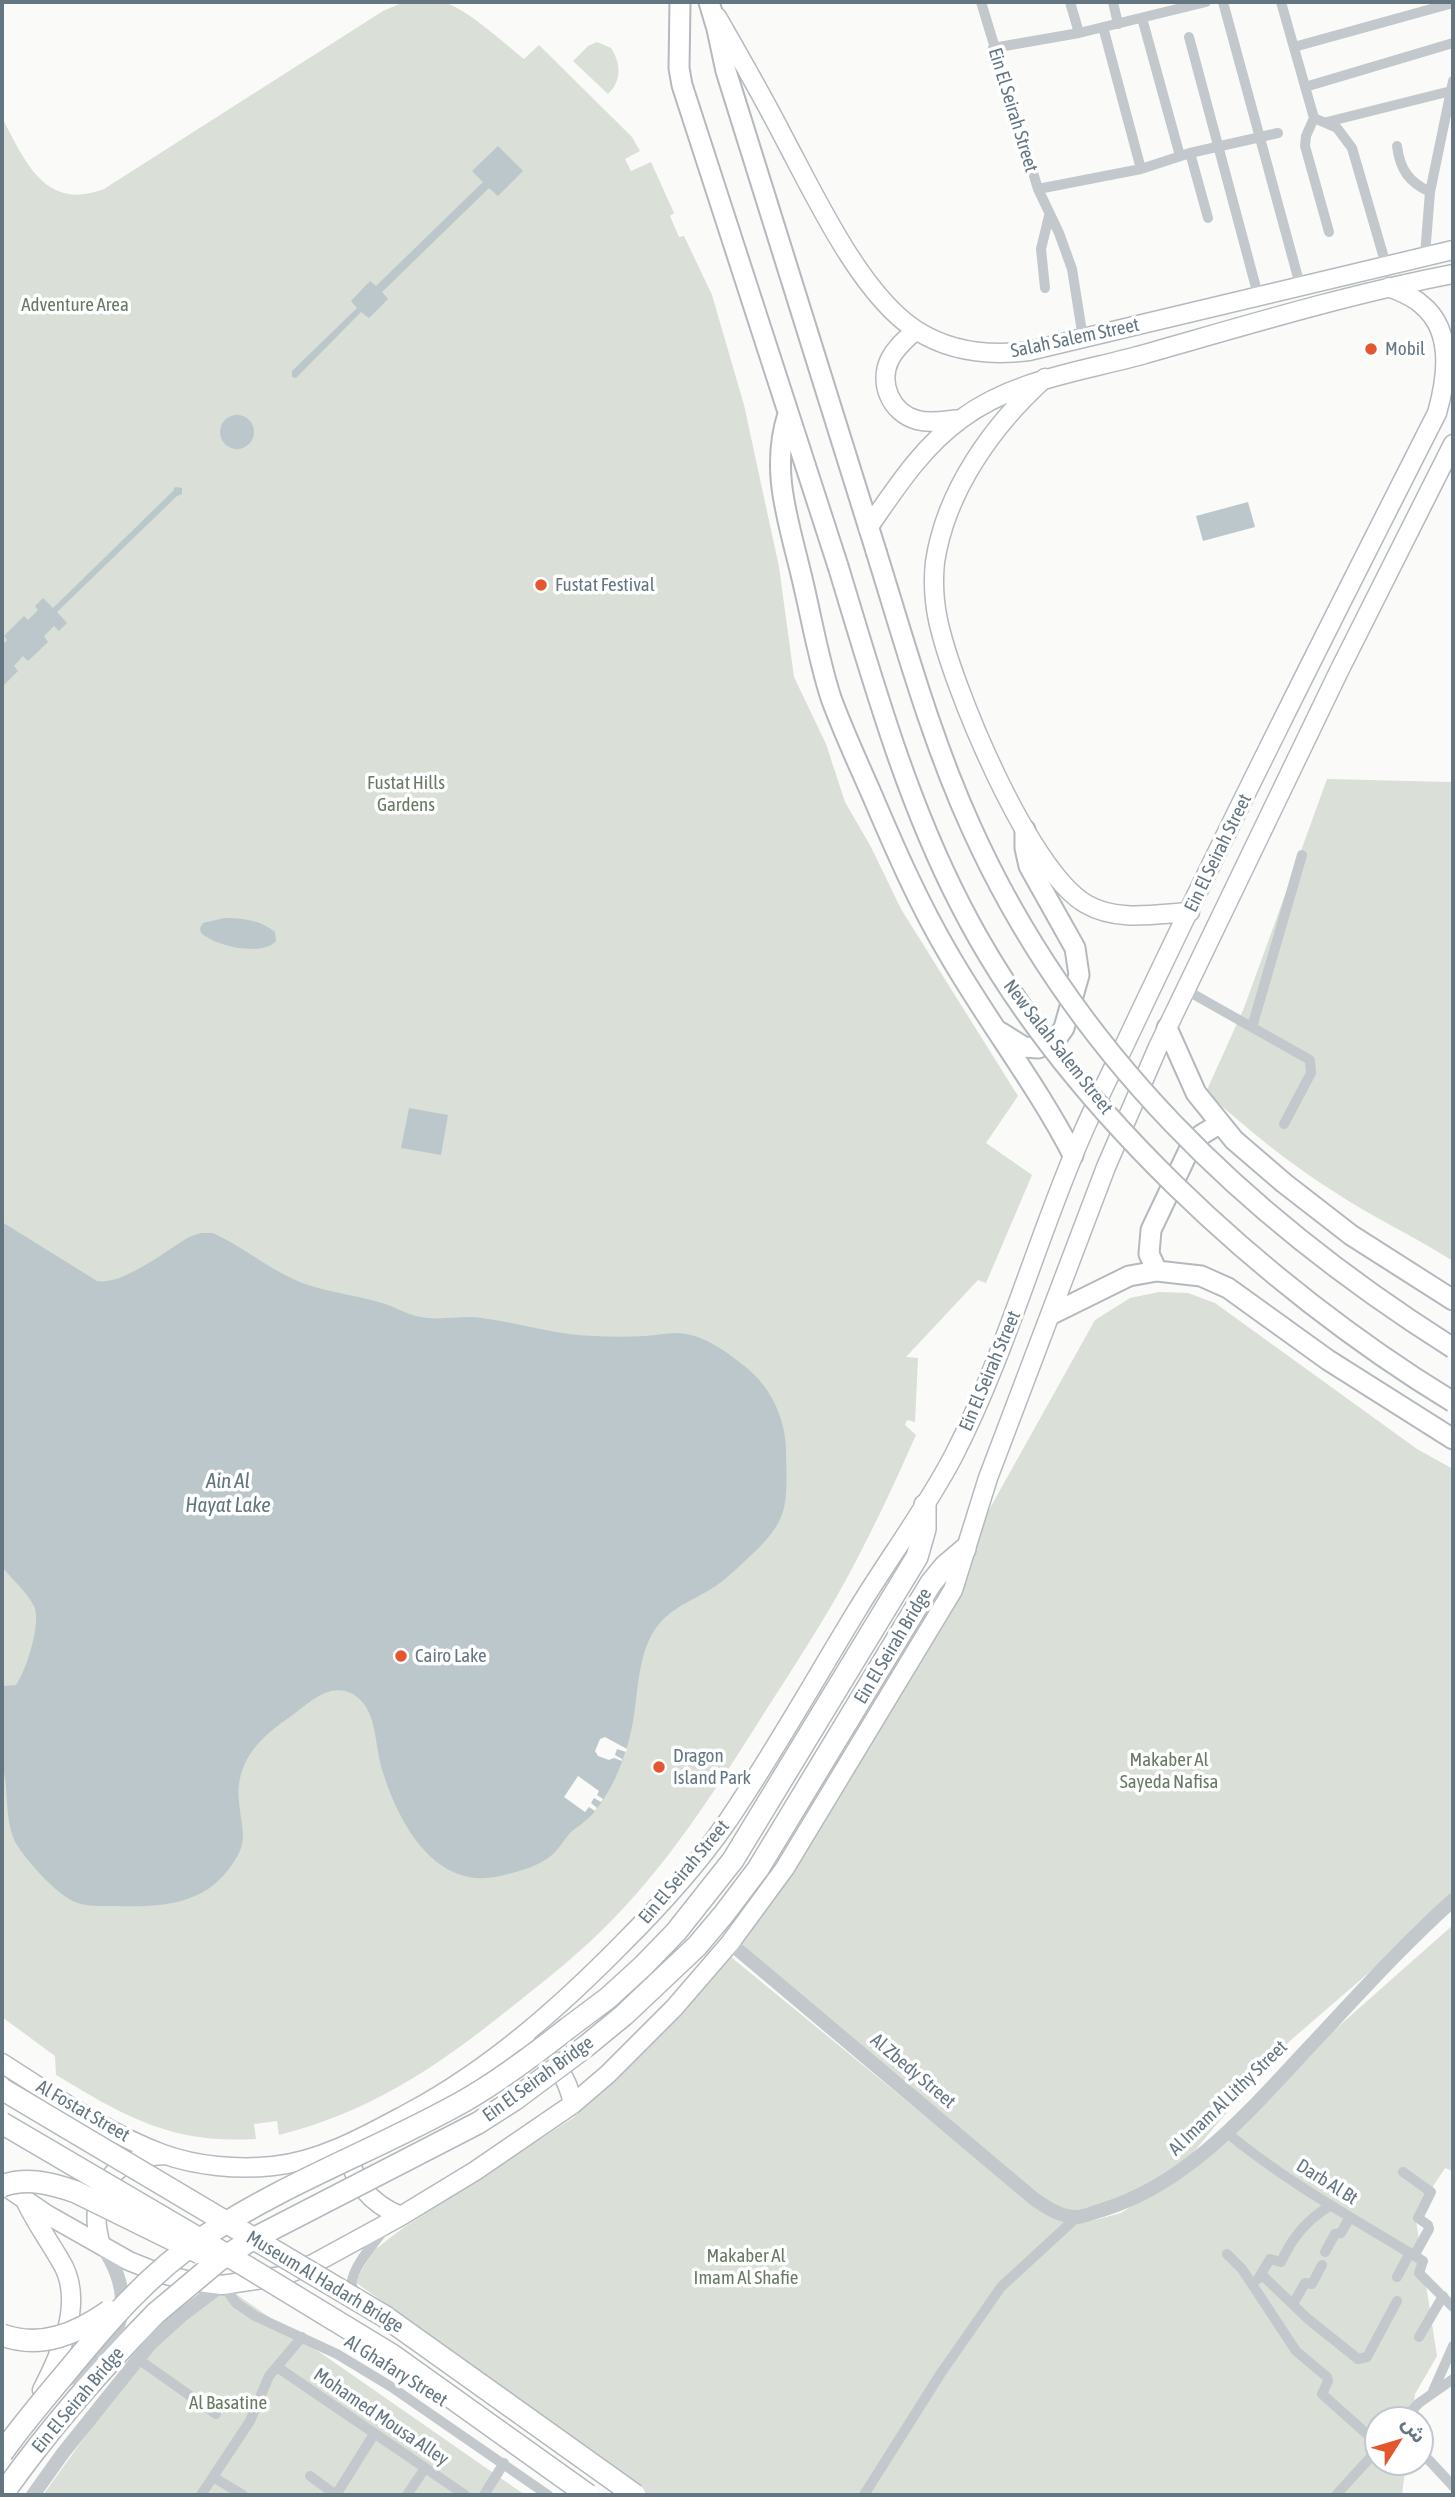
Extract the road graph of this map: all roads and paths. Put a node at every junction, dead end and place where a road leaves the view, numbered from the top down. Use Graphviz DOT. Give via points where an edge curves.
graph roads {
  1 [pos="680,2"];
  2 [pos="709,2"];
  3 [pos="981,2"];
  4 [pos="1070,2"];
  5 [pos="1113,2"];
  6 [pos="1202,2"];
  7 [pos="1223,2"];
  8 [pos="1281,2"];
  9 [pos="1453,3"];
  10 [pos="1159,8"];
  11 [pos="1142,18"];
  12 [pos="1118,24"];
  13 [pos="1103,27"];
  14 [pos="1079,33"];
  15 [pos="1189,37"];
  16 [pos="1453,43"];
  17 [pos="1294,47"];
  18 [pos="993,48"];
  19 [pos="1452,86"];
  20 [pos="1305,87"];
  21 [pos="1314,118"];
  22 [pos="1327,122"];
  23 [pos="1278,133"];
  24 [pos="1260,137"];
  25 [pos="1217,146"];
  26 [pos="1397,146"];
  27 [pos="1185,155"];
  28 [pos="1142,169"];
  29 [pos="1038,189"];
  30 [pos="1430,192"];
  31 [pos="1049,216"];
  32 [pos="1208,219"];
  33 [pos="1329,232"];
  34 [pos="1453,250"];
  35 [pos="1425,255"];
  36 [pos="1386,265"];
  37 [pos="1453,274"];
  38 [pos="1300,285"];
  39 [pos="1389,286"];
  40 [pos="1045,288"];
  41 [pos="1258,295"];
  42 [pos="916,330"];
  43 [pos="1083,338"];
  44 [pos="1449,342"];
  45 [pos="1045,378"];
  46 [pos="788,414"];
  47 [pos="961,419"];
  48 [pos="1453,444"];
  49 [pos="868,528"];
  50 [pos="876,551"];
  51 [pos="1025,830"];
  52 [pos="1302,855"];
  53 [pos="1190,912"];
  54 [pos="1185,990"];
  55 [pos="994,1027"];
  56 [pos="1252,1027"];
  57 [pos="1167,1028"];
  58 [pos="1219,1124"];
  59 [pos="1284,1124"];
  60 [pos="1073,1155"];
  61 [pos="1157,1271"];
  62 [pos="1453,1300"];
  63 [pos="1052,1314"];
  64 [pos="1453,1348"];
  65 [pos="1453,1402"];
  66 [pos="1453,1439"];
  67 [pos="925,1505"];
  68 [pos="965,1549"];
  69 [pos="1453,1900"];
  70 [pos="730,1943"];
  71 [pos="511,2045"];
  72 [pos="2,2063"];
  73 [pos="2,2089"];
  74 [pos="573,2104"];
  75 [pos="2,2123"];
  76 [pos="1226,2132"];
  77 [pos="349,2144"];
  78 [pos="165,2155"];
  79 [pos="1403,2172"];
  80 [pos="2,2185"];
  81 [pos="26,2202"];
  82 [pos="1331,2205"];
  83 [pos="1077,2217"];
  84 [pos="1350,2217"];
  85 [pos="396,2219"];
  86 [pos="101,2245"];
  87 [pos="1325,2252"];
  88 [pos="1227,2254"];
  89 [pos="1412,2255"];
  90 [pos="1322,2266"];
  91 [pos="249,2268"];
  92 [pos="1261,2274"];
  93 [pos="1397,2277"];
  94 [pos="222,2285"];
  95 [pos="1254,2285"];
  96 [pos="139,2290"];
  97 [pos="1443,2296"];
  98 [pos="1397,2301"];
  99 [pos="1293,2304"];
  100 [pos="1453,2307"];
  101 [pos="2,2335"];
  102 [pos="302,2337"];
  103 [pos="1419,2337"];
  104 [pos="1453,2346"];
  105 [pos="138,2359"];
  106 [pos="273,2372"];
  107 [pos="1453,2379"];
  108 [pos="42,2390"];
  109 [pos="1432,2392"];
  110 [pos="1416,2406"];
  111 [pos="216,2414"];
  112 [pos="1364,2433"];
  113 [pos="374,2434"];
  114 [pos="2,2441"];
  115 [pos="2,2453"];
  116 [pos="1364,2462"];
  117 [pos="504,2463"];
  118 [pos="1434,2466"];
  119 [pos="425,2468"];
  120 [pos="310,2476"];
  121 [pos="213,2477"];
  122 [pos="1453,2486"];
  123 [pos="531,2491"];
  124 [pos="2,2495"];
  125 [pos="33,2495"];
  126 [pos="201,2495"];
  127 [pos="243,2495"];
  128 [pos="336,2495"];
  129 [pos="407,2495"];
  130 [pos="466,2495"];
  131 [pos="484,2495"];
  132 [pos="548,2495"];
  133 [pos="588,2495"];
  134 [pos="635,2495"];
  135 [pos="648,2495"];
  136 [pos="864,2495"];
  137 [pos="1336,2495"];
  1 -- 46 [label="highway" via="682,85"];
  2 -- 42 [label="main road, Salah Salem Street" via="850,254 885,304"];
  2 -- 49 [label="highway, Salah Salem Street" via="726,71"];
  3 -- 18 [label="street, Ein El Seirah Street"];
  4 -- 14 [label="street"];
  5 -- 12 [label="street"];
  6 -- 10 [label="street"];
  7 -- 24 [label="street"];
  8 -- 17 [label="street"];
  9 -- 17 [label="street"];
  10 -- 11 [label="street"];
  11 -- 12 [label="street"];
  11 -- 27 [label="street"];
  12 -- 13 [label="street"];
  13 -- 14 [label="street"];
  13 -- 28 [label="street"];
  14 -- 18 [label="street"];
  15 -- 25 [label="street"];
  16 -- 20 [label="street"];
  17 -- 20 [label="street"];
  18 -- 29 [label="street, Ein El Seirah Street"];
  19 -- 22 [label="street"];
  19 -- 30 [label="street"];
  20 -- 21 [label="street"];
  21 -- 22 [label="street"];
  21 -- 33 [label="street" via="1305,146"];
  22 -- 36 [label="street" via="1352,148"];
  23 -- 24 [label="street"];
  24 -- 25 [label="street"];
  24 -- 38 [label="street"];
  25 -- 27 [label="street"];
  25 -- 41 [label="street"];
  26 -- 30 [label="street" via="1405,175"];
  27 -- 28 [label="street"];
  27 -- 32 [label="street"];
  28 -- 29 [label="street"];
  29 -- 31 [label="street, Ein El Seirah Street"];
  30 -- 35 [label="street"];
  31 -- 40 [label="street" via="1041,249"];
  31 -- 43 [label="street, Ein El Seirah Street" via="1072,269"];
  34 -- 35 [label="main road, Salah Salem Street"];
  35 -- 36 [label="main road, Salah Salem Street"];
  36 -- 38 [label="main road, Salah Salem Street"];
  37 -- 39 [label="main road, Salah Salem Street"];
  38 -- 41 [label="main road, Salah Salem Street"];
  39 -- 44 [label="main road, Ein El Seirah Street" via="1431,314"];
  39 -- 45 [label="main road, Salah Salem Street"];
  41 -- 43 [label="main road, Salah Salem Street"];
  42 -- 43 [label="main road, Salah Salem Street" via="945,344 996,354"];
  42 -- 47 [label="main road" via="890,358 885,376 888,395 899,410 915,420"];
  44 -- 53 [label="main road, Ein El Seirah Street" via="1437,413"];
  45 -- 47 [label="main road, Salah Salem Street" via="1002,395"];
  45 -- 51 [label="main road" via="1012,411 971,467 944,526 934,582 937,618 953,671"];
  46 -- 55 [label="highway" via="780,445 779,478 831,698 913,888"];
  46 -- 65 [label="highway, New Salah Salem Street, bridge" via="888,730 940,863 985,948 1038,1027 1126,1133 1222,1228 1326,1315"];
  47 -- 49 [label="main road, Salah Salem Street" via="914,462"];
  48 -- 54 [label="main road, Ein El Seirah Street"];
  49 -- 50 [label="highway, Salah Salem Street"];
  50 -- 64 [label="highway, New Salah Salem Street, bridge" via="928,715 970,826 1024,932 1057,982 1123,1069 1228,1180 1334,1265"];
  51 -- 53 [label="main road" via="1051,872 1089,906 1125,916"];
  51 -- 55 [label="highway" via="1029,866 1075,947 1079,975 1064,1028 1054,1042 1024,1047"];
  52 -- 56 [label="street"];
  53 -- 60 [label="main road, Ein El Seirah Street"];
  54 -- 56 [label="street"];
  54 -- 57 [label="main road, Ein El Seirah Street"];
  55 -- 60 [label="highway"];
  56 -- 59 [label="street" via="1307,1056 1312,1064"];
  57 -- 58 [label="highway" via="1187,1076"];
  57 -- 63 [label="main road, Ein El Seirah Street" via="1106,1167"];
  58 -- 61 [label="highway" via="1189,1150 1151,1230 1149,1254"];
  58 -- 62 [label="highway" via="1319,1211"];
  60 -- 67 [label="main road, Ein El Seirah Street" via="978,1402"];
  61 -- 63 [label="highway" via="1129,1276"];
  61 -- 66 [label="highway" via="1186,1272 1228,1288 1328,1360"];
  63 -- 68 [label="main road, Ein El Seirah Street"];
  67 -- 71 [label="main road, Ein El Seirah Street" via="726,1823 671,1894 588,1979"];
  67 -- 96 [label="highway, Ein El Seirah Bridge, bridge" via="925,1529 917,1557 765,1809 704,1899 643,1966 499,2080 236,2216"];
  68 -- 70 [label="main road, Ein El Seirah Street" via="953,1590 785,1868"];
  68 -- 124 [label="highway, Ein El Seirah Bridge, bridge" via="931,1583 758,1869 663,1980 514,2100 218,2261 126,2343 42,2439"];
  69 -- 76 [label="street, Al Imam Al Lithy Street"];
  70 -- 74 [label="main road, Ein El Seirah Street" via="674,2008"];
  70 -- 83 [label="street, Al Zbedy Street" via="1033,2198 1061,2214"];
  71 -- 74 [label="main road" via="529,2046 560,2068"];
  71 -- 77 [label="main road, Ein El Seirah Street" via="438,2097"];
  72 -- 78 [label="main road, Al Fostat Street"];
  73 -- 134 [label="highway, Museum Al Hadarh Bridge, bridge" via="384,2316"];
  74 -- 85 [label="main road, Ein El Seirah Street"];
  75 -- 91 [label="highway, Museum Al Hadarh Bridge, bridge"];
  76 -- 82 [label="street, Darb Al Bt"];
  76 -- 83 [label="street, Al Imam Al Lithy Street" via="1156,2187 1129,2202"];
  77 -- 78 [label="main road, Ein El Seirah Street" via="303,2161 269,2167 210,2164"];
  77 -- 85 [label="main road" via="361,2188"];
  78 -- 86 [label="main road" via="126,2164 104,2185 95,2214"];
  79 -- 89 [label="street" via="1431,2192 1418,2218 1429,2230"];
  80 -- 81 [label="main road"];
  80 -- 91 [label="highway, bridge" via="23,2181 58,2185 198,2252"];
  81 -- 86 [label="main road"];
  81 -- 108 [label="main road" via="65,2269 70,2289 65,2336"];
  82 -- 84 [label="street, Darb Al Bt"];
  82 -- 92 [label="street" via="1300,2229 1281,2262 1271,2258"];
  83 -- 136 [label="street, Al Imam Al Lithy Street" via="1002,2287"];
  84 -- 87 [label="street"];
  84 -- 89 [label="street, Darb Al Bt"];
  85 -- 94 [label="main road, Ein El Seirah Street" via="293,2272"];
  85 -- 135 [label="street" via="359,2264 352,2278 356,2292"];
  86 -- 94 [label="main road, Ein El Seirah Street" via="159,2273"];
  86 -- 108 [label="street" via="123,2295 118,2330 85,2368"];
  88 -- 95 [label="street"];
  89 -- 93 [label="street"];
  89 -- 97 [label="street" via="1423,2262 1419,2273"];
  90 -- 99 [label="street" via="1312,2285 1305,2283"];
  91 -- 133 [label="highway, Museum Al Hadarh Bridge, bridge" via="415,2371"];
  92 -- 95 [label="street"];
  92 -- 99 [label="street"];
  94 -- 102 [label="street, Al Ghafary Street" via="236,2303 255,2316"];
  94 -- 105 [label="street" via="163,2332"];
  95 -- 112 [label="street" via="1296,2351 1327,2376 1322,2394"];
  96 -- 101 [label="highway, bridge" via="61,2337 28,2341"];
  96 -- 115 [label="highway, Ein El Seirah Bridge, bridge"];
  97 -- 100 [label="street"];
  97 -- 103 [label="street"];
  98 -- 99 [label="street" via="1367,2357 1358,2359"];
  102 -- 106 [label="street"];
  102 -- 117 [label="street, Al Ghafary Street" via="401,2392"];
  104 -- 109 [label="street"];
  105 -- 111 [label="street"];
  105 -- 125 [label="street"];
  106 -- 113 [label="street, Mohamed Mousa Alley"];
  106 -- 121 [label="street" via="250,2421"];
  107 -- 109 [label="street"];
  108 -- 114 [label="street"];
  109 -- 110 [label="street"];
  113 -- 119 [label="street, Mohamed Mousa Alley"];
  113 -- 128 [label="street"];
  116 -- 137 [label="street"];
  117 -- 123 [label="street, Al Ghafary Street"];
  117 -- 131 [label="street"];
  118 -- 122 [label="street"];
  119 -- 129 [label="street"];
  119 -- 130 [label="street, Mohamed Mousa Alley"];
  120 -- 128 [label="street"];
  121 -- 126 [label="street"];
  121 -- 127 [label="street"];
  123 -- 132 [label="street, Al Ghafary Street"];
}
